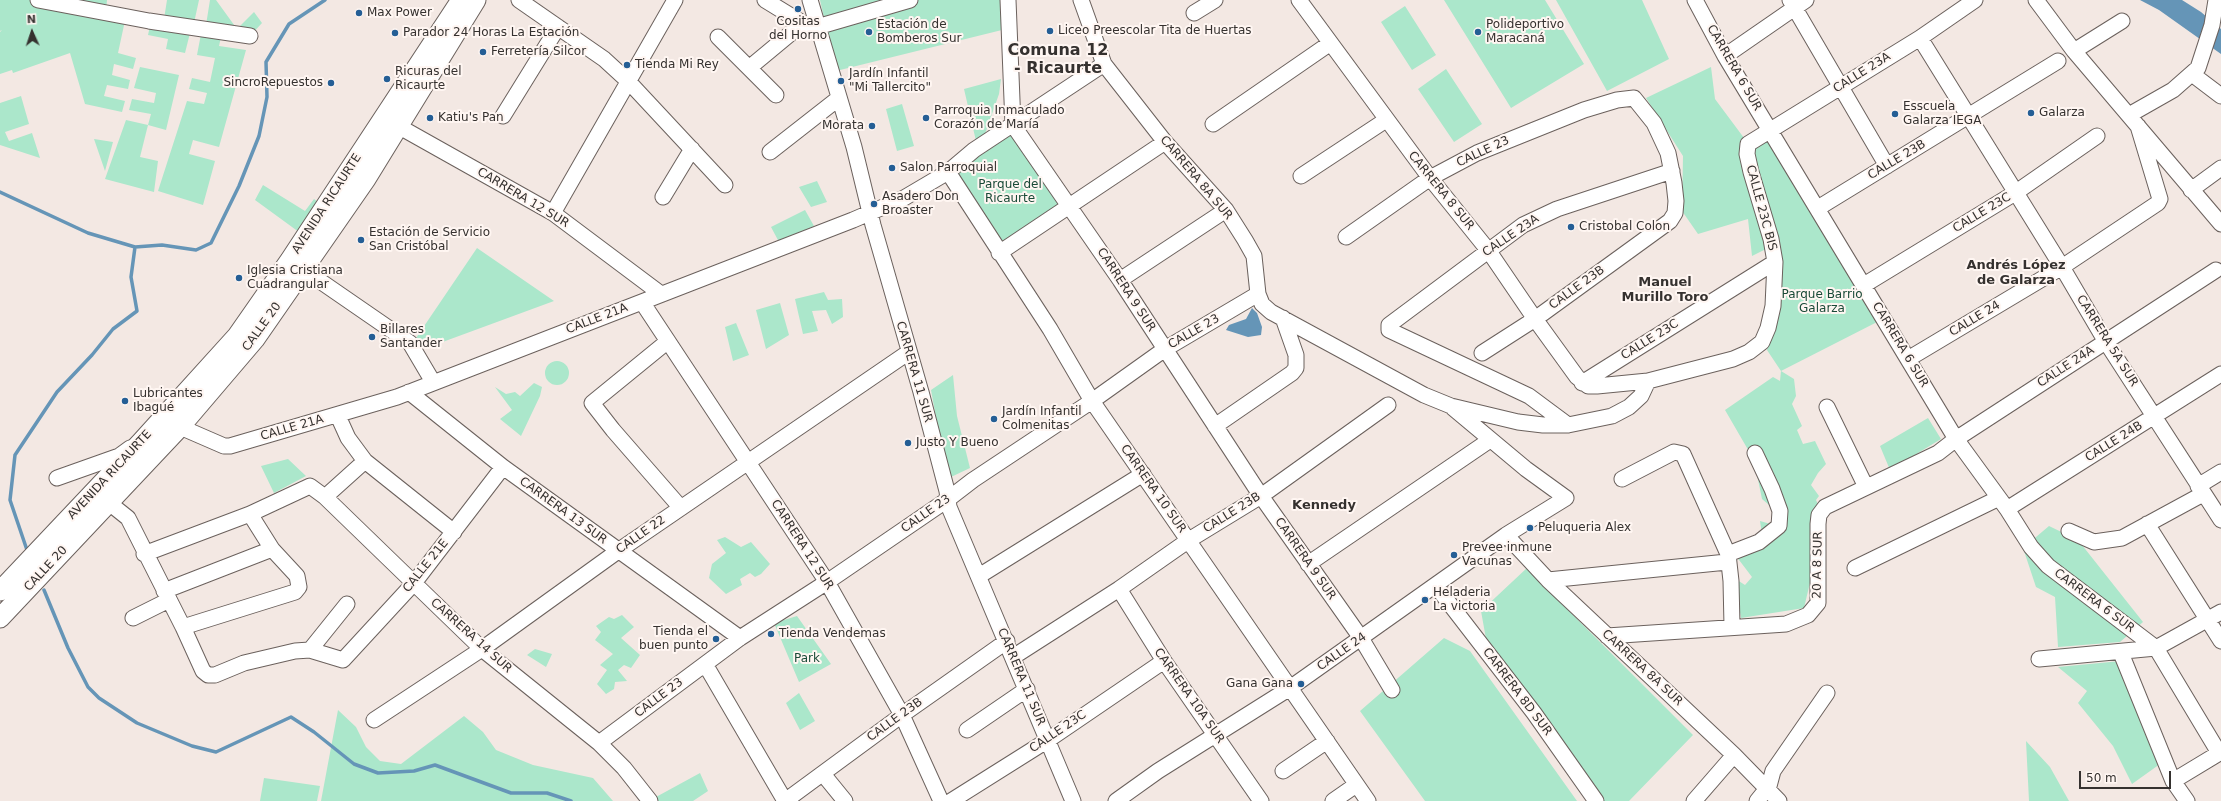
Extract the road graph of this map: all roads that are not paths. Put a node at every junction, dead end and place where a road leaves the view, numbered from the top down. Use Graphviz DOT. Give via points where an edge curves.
graph roads {
  1 [pos="38,0"];
  2 [pos="461,0"];
  3 [pos="476,0"];
  4 [pos="519,0"];
  5 [pos="676,0"];
  6 [pos="765,0"];
  7 [pos="810,0"];
  8 [pos="910,0"];
  9 [pos="1008,0"];
  10 [pos="1081,0"];
  11 [pos="1215,0"];
  12 [pos="1299,0"];
  13 [pos="1695,0"];
  14 [pos="1975,0"];
  15 [pos="2036,0"];
  16 [pos="2216,0"];
  17 [pos="1797,2"];
  18 [pos="1194,13"];
  19 [pos="2122,21"];
  20 [pos="802,24"];
  21 [pos="558,27"];
  22 [pos="817,27"];
  23 [pos="250,36"];
  24 [pos="718,37"];
  25 [pos="1920,38"];
  26 [pos="1329,44"];
  27 [pos="2074,51"];
  28 [pos="1725,56"];
  29 [pos="2058,61"];
  30 [pos="1104,64"];
  31 [pos="749,68"];
  32 [pos="2195,71"];
  33 [pos="628,81"];
  34 [pos="1840,87"];
  35 [pos="776,95"];
  36 [pos="2221,96"];
  37 [pos="839,98"];
  38 [pos="503,116"];
  39 [pos="1968,117"];
  40 [pos="1386,120"];
  41 [pos="2133,120"];
  42 [pos="1213,124"];
  43 [pos="1013,125"];
  44 [pos="398,126"];
  45 [pos="1771,130"];
  46 [pos="2097,136"];
  47 [pos="1165,142"];
  48 [pos="1748,144"];
  49 [pos="692,148"];
  50 [pos="770,152"];
  51 [pos="1887,166"];
  52 [pos="2221,168"];
  53 [pos="1672,171"];
  54 [pos="948,172"];
  55 [pos="1301,176"];
  56 [pos="1430,178"];
  57 [pos="725,186"];
  58 [pos="2191,190"];
  59 [pos="2015,193"];
  60 [pos="663,197"];
  61 [pos="1069,205"];
  62 [pos="1818,208"];
  63 [pos="1226,210"];
  64 [pos="871,212"];
  65 [pos="553,213"];
  66 [pos="2221,224"];
  67 [pos="1346,237"];
  68 [pos="1488,250"];
  69 [pos="999,253"];
  70 [pos="1775,262"];
  71 [pos="297,265"];
  72 [pos="2062,267"];
  73 [pos="2216,270"];
  74 [pos="1120,280"];
  75 [pos="1864,285"];
  76 [pos="661,294"];
  77 [pos="1258,294"];
  78 [pos="642,302"];
  79 [pos="1283,318"];
  80 [pos="1535,319"];
  81 [pos="668,341"];
  82 [pos="2106,342"];
  83 [pos="1165,349"];
  84 [pos="909,352"];
  85 [pos="1482,353"];
  86 [pos="1908,359"];
  87 [pos="2221,374"];
  88 [pos="1648,380"];
  89 [pos="433,382"];
  90 [pos="1582,383"];
  91 [pos="409,392"];
  92 [pos="1092,401"];
  93 [pos="1388,405"];
  94 [pos="1451,406"];
  95 [pos="1828,407"];
  96 [pos="338,416"];
  97 [pos="2154,417"];
  98 [pos="163,419"];
  99 [pos="1568,425"];
  100 [pos="1215,426"];
  101 [pos="180,427"];
  102 [pos="1956,439"];
  103 [pos="1490,440"];
  104 [pos="141,442"];
  105 [pos="1755,453"];
  106 [pos="365,461"];
  107 [pos="748,461"];
  108 [pos="503,467"];
  109 [pos="2221,472"];
  110 [pos="1143,474"];
  111 [pos="58,478"];
  112 [pos="1622,478"];
  113 [pos="1866,487"];
  114 [pos="2200,490"];
  115 [pos="1261,496"];
  116 [pos="325,498"];
  117 [pos="1566,498"];
  118 [pos="947,500"];
  119 [pos="108,502"];
  120 [pos="2003,503"];
  121 [pos="681,508"];
  122 [pos="250,514"];
  123 [pos="2221,520"];
  124 [pos="2147,524"];
  125 [pos="2069,531"];
  126 [pos="454,532"];
  127 [pos="1506,535"];
  128 [pos="1189,540"];
  129 [pos="272,549"];
  130 [pos="618,551"];
  131 [pos="144,554"];
  132 [pos="1728,558"];
  133 [pos="1308,564"];
  134 [pos="1855,568"];
  135 [pos="980,576"];
  136 [pos="1548,580"];
  137 [pos="827,582"];
  138 [pos="414,583"];
  139 [pos="1436,586"];
  140 [pos="1119,589"];
  141 [pos="0,591"];
  142 [pos="166,595"];
  143 [pos="347,604"];
  144 [pos="2221,612"];
  145 [pos="0,618"];
  146 [pos="133,618"];
  147 [pos="2208,620"];
  148 [pos="1732,626"];
  149 [pos="183,627"];
  150 [pos="1607,636"];
  151 [pos="740,638"];
  152 [pos="1361,638"];
  153 [pos="1007,641"];
  154 [pos="2221,641"];
  155 [pos="2156,648"];
  156 [pos="482,649"];
  157 [pos="310,650"];
  158 [pos="2121,652"];
  159 [pos="1013,657"];
  160 [pos="2039,659"];
  161 [pos="1164,661"];
  162 [pos="705,664"];
  163 [pos="1290,688"];
  164 [pos="1027,689"];
  165 [pos="1392,690"];
  166 [pos="1827,693"];
  167 [pos="902,715"];
  168 [pos="374,720"];
  169 [pos="967,730"];
  170 [pos="1216,735"];
  171 [pos="1048,740"];
  172 [pos="1327,740"];
  173 [pos="599,743"];
  174 [pos="2220,753"];
  175 [pos="1734,755"];
  176 [pos="1283,771"];
  177 [pos="823,774"];
  178 [pos="2173,781"];
  179 [pos="1356,785"];
  180 [pos="1767,789"];
  181 [pos="650,801"];
  182 [pos="785,801"];
  183 [pos="845,801"];
  184 [pos="941,801"];
  185 [pos="951,801"];
  186 [pos="1073,801"];
  187 [pos="1116,801"];
  188 [pos="1261,801"];
  189 [pos="1332,801"];
  190 [pos="1368,801"];
  191 [pos="1596,801"];
  192 [pos="1694,801"];
  193 [pos="1757,801"];
  194 [pos="1779,801"];
  195 [pos="2187,801"];
  1 -- 23 [label="street"];
  2 -- 71 [label="main road, AVENIDA RICAURTE"];
  3 -- 44 [label="main road, CALLE 20"];
  4 -- 21 [label="street"];
  5 -- 33 [label="street"];
  6 -- 20 [label="street"];
  7 -- 22 [label="street, CARRERA 11 SUR"];
  8 -- 22 [label="street"];
  9 -- 43 [label="street"];
  10 -- 30 [label="street"];
  11 -- 18 [label="street"];
  12 -- 26 [label="street, CARRERA 8 SUR"];
  13 -- 28 [label="street, CARRERA 6 SUR"];
  14 -- 25 [label="street, CALLE 23A"];
  15 -- 27 [label="street"];
  16 -- 32 [label="street" via="2212,25"];
  17 -- 28 [label="street"];
  17 -- 34 [label="street"];
  19 -- 27 [label="street"];
  20 -- 22 [label="street"];
  20 -- 31 [label="street"];
  21 -- 33 [label="street" via="604,58"];
  21 -- 38 [label="street"];
  22 -- 37 [label="street, CARRERA 11 SUR"];
  24 -- 31 [label="street"];
  25 -- 34 [label="street, CALLE 23A"];
  25 -- 39 [label="street, CARRERA 5A SUR"];
  26 -- 40 [label="street, CARRERA 8 SUR"];
  26 -- 42 [label="street"];
  27 -- 41 [label="street"];
  28 -- 45 [label="street, CARRERA 6 SUR"];
  29 -- 39 [label="street, CALLE 23B"];
  30 -- 43 [label="street, CALLE 21A"];
  30 -- 47 [label="street, CARRERA 8A SUR"];
  31 -- 35 [label="street"];
  32 -- 36 [label="street"];
  32 -- 41 [label="street"];
  33 -- 49 [label="street"];
  33 -- 65 [label="street"];
  34 -- 45 [label="street, CALLE 23A"];
  34 -- 51 [label="street"];
  37 -- 50 [label="street"];
  37 -- 64 [label="street, CARRERA 11 SUR"];
  39 -- 51 [label="street, CALLE 23B"];
  39 -- 59 [label="street, CARRERA 5A SUR"];
  40 -- 55 [label="street"];
  40 -- 56 [label="street, CARRERA 8 SUR"];
  41 -- 58 [label="street"];
  41 -- 72 [label="street, CALLE 24" via="2160,198 2158,203"];
  43 -- 54 [label="street, CALLE 21A" via="974,150"];
  43 -- 61 [label="street, CARRERA 9 SUR"];
  44 -- 65 [label="street, CARRERA 12 SUR"];
  44 -- 71 [label="main road, CALLE 20" via="366,179"];
  45 -- 48 [label="street, CALLE 23A"];
  45 -- 62 [label="street, CARRERA 6 SUR"];
  46 -- 59 [label="street, CALLE 23C"];
  47 -- 61 [label="street"];
  47 -- 63 [label="street, CARRERA 8A SUR"];
  48 -- 70 [label="street, CALLE 23C BIS" via="1747,154 1751,172 1771,239"];
  49 -- 57 [label="street"];
  49 -- 60 [label="street"];
  51 -- 62 [label="street, CALLE 23B"];
  52 -- 58 [label="street"];
  53 -- 56 [label="street, CALLE 23" via="1668,153 1654,123 1634,98 1627,98 1534,129 1477,153"];
  53 -- 68 [label="street, CALLE 23A" via="1539,216"];
  53 -- 80 [label="street, CALLE 23B" via="1676,201 1675,213 1670,220"];
  54 -- 64 [label="street, CALLE 21A" via="909,195"];
  54 -- 69 [label="street, CARRERA 10 SUR"];
  56 -- 67 [label="street, CALLE 23"];
  56 -- 68 [label="street, CARRERA 8 SUR"];
  58 -- 66 [label="street"];
  59 -- 72 [label="street, CARRERA 5A SUR"];
  59 -- 75 [label="street, CALLE 23C"];
  61 -- 69 [label="street"];
  61 -- 74 [label="street, CARRERA 9 SUR"];
  62 -- 75 [label="street, CARRERA 6 SUR"];
  63 -- 74 [label="street"];
  63 -- 77 [label="street, CARRERA 8A SUR" via="1254,256"];
  64 -- 76 [label="street, CALLE 21A"];
  64 -- 84 [label="street, CARRERA 11 SUR"];
  65 -- 76 [label="street, CARRERA 12 SUR"];
  68 -- 80 [label="street, CARRERA 8 SUR"];
  68 -- 99 [label="street, CALLE 23A" via="1389,325 1389,330 1529,396"];
  69 -- 92 [label="street, CARRERA 10 SUR" via="1050,330"];
  70 -- 88 [label="street, CALLE 23C BIS" via="1773,306 1762,342 1749,352 1733,359"];
  70 -- 90 [label="street, CALLE 23C"];
  71 -- 89 [label="street" via="410,343"];
  71 -- 98 [label="main road, AVENIDA RICAURTE"];
  71 -- 101 [label="main road, CALLE 20" via="255,339"];
  72 -- 82 [label="street, CARRERA 5A SUR"];
  72 -- 86 [label="street, CALLE 24"];
  73 -- 82 [label="street, CALLE 24A"];
  74 -- 83 [label="street, CARRERA 9 SUR"];
  75 -- 86 [label="street, CARRERA 6 SUR"];
  76 -- 78 [label="street, CALLE 21A"];
  77 -- 79 [label="street, CARRERA 8A SUR" via="1262,304"];
  77 -- 83 [label="street, CALLE 23"];
  78 -- 81 [label="street, CARRERA 12 SUR"];
  78 -- 89 [label="street, CALLE 21A"];
  79 -- 94 [label="street, CARRERA 8A SUR" via="1411,388"];
  79 -- 100 [label="street" via="1296,355 1296,368"];
  80 -- 85 [label="street, CALLE 23B"];
  80 -- 90 [label="street, CARRERA 8 SUR"];
  81 -- 107 [label="street, CARRERA 12 SUR"];
  81 -- 121 [label="street" via="592,400 592,404"];
  82 -- 97 [label="street, CARRERA 5A SUR"];
  82 -- 102 [label="street, CALLE 24A"];
  83 -- 92 [label="street, CALLE 23"];
  83 -- 100 [label="street, CARRERA 9 SUR"];
  84 -- 107 [label="street, CALLE 22"];
  84 -- 118 [label="street, CARRERA 11 SUR" via="947,491"];
  86 -- 102 [label="street, CARRERA 6 SUR"];
  87 -- 97 [label="street, CALLE 24B"];
  88 -- 90 [label="street" via="1597,386"];
  88 -- 99 [label="street, CARRERA 8A SUR" via="1641,396 1629,407 1612,416"];
  89 -- 91 [label="street, CALLE 21A"];
  91 -- 96 [label="street, CALLE 21A"];
  91 -- 108 [label="street, CARRERA 13 SUR"];
  92 -- 110 [label="street, CARRERA 10 SUR"];
  92 -- 118 [label="street, CALLE 23"];
  93 -- 115 [label="street, CALLE 23B"];
  94 -- 99 [label="street, CARRERA 8A SUR" via="1518,422"];
  94 -- 103 [label="street, CARRERA 8A SUR"];
  95 -- 113 [label="street"];
  96 -- 101 [label="street, CALLE 21A" via="230,446 224,446"];
  96 -- 106 [label="street" via="348,438"];
  97 -- 114 [label="street, CARRERA 5A SUR"];
  97 -- 120 [label="street, CALLE 24B"];
  98 -- 101 [label="street, CALLE 21A"];
  98 -- 104 [label="main road, AVENIDA RICAURTE"];
  100 -- 115 [label="street, CARRERA 9 SUR"];
  101 -- 119 [label="main road, CALLE 20"];
  102 -- 113 [label="street, 20 A 8 SUR" via="1938,453"];
  102 -- 120 [label="street, CARRERA 6 SUR"];
  103 -- 117 [label="street, CARRERA 8A SUR"];
  103 -- 133 [label="street"];
  104 -- 111 [label="street" via="135,443 119,456"];
  104 -- 141 [label="main road, AVENIDA RICAURTE"];
  105 -- 132 [label="street" via="1780,511 1779,526 1759,542"];
  106 -- 116 [label="street"];
  106 -- 126 [label="street"];
  107 -- 121 [label="street, CALLE 22"];
  107 -- 137 [label="street, CARRERA 12 SUR"];
  108 -- 126 [label="street, CALLE 21E"];
  108 -- 130 [label="street, CARRERA 13 SUR"];
  109 -- 114 [label="street"];
  110 -- 128 [label="street, CARRERA 10 SUR"];
  110 -- 135 [label="street"];
  112 -- 132 [label="street" via="1674,452 1680,452"];
  113 -- 148 [label="street, 20 A 8 SUR" via="1825,507 1820,515 1818,603 1808,615 1786,624"];
  114 -- 123 [label="street, CARRERA 5A SUR"];
  114 -- 124 [label="street"];
  115 -- 128 [label="street, CALLE 23B"];
  115 -- 133 [label="street, CARRERA 9 SUR"];
  116 -- 122 [label="street, CARRERA 14 SUR" via="310,486"];
  116 -- 138 [label="street, CARRERA 14 SUR"];
  117 -- 127 [label="street, CALLE 24"];
  118 -- 135 [label="street, CARRERA 11 SUR"];
  118 -- 137 [label="street, CALLE 23"];
  119 -- 131 [label="street" via="128,518"];
  119 -- 145 [label="main road, CALLE 20"];
  120 -- 134 [label="street, CALLE 24B"];
  120 -- 155 [label="street, CARRERA 6 SUR" via="2031,547 2048,566"];
  121 -- 130 [label="street, CALLE 22"];
  122 -- 129 [label="street"];
  122 -- 131 [label="street"];
  124 -- 125 [label="street" via="2122,538 2094,542"];
  124 -- 147 [label="street"];
  126 -- 138 [label="street, CALLE 21E"];
  127 -- 136 [label="street, CARRERA 8A SUR"];
  127 -- 139 [label="street, CALLE 24"];
  128 -- 140 [label="street, CALLE 23B"];
  128 -- 163 [label="street, CARRERA 10 SUR"];
  129 -- 142 [label="street"];
  129 -- 149 [label="street" via="297,576 299,587 295,592"];
  130 -- 151 [label="street, CARRERA 13 SUR"];
  130 -- 156 [label="street, CALLE 22"];
  131 -- 142 [label="street"];
  132 -- 136 [label="street"];
  132 -- 148 [label="street"];
  133 -- 152 [label="street, CARRERA 9 SUR"];
  135 -- 153 [label="street, CARRERA 11 SUR"];
  136 -- 150 [label="street, CARRERA 8A SUR"];
  137 -- 151 [label="street, CALLE 23"];
  137 -- 167 [label="street, CARRERA 12 SUR"];
  138 -- 156 [label="street, CARRERA 14 SUR"];
  138 -- 157 [label="street, CALLE 21E" via="343,660"];
  139 -- 152 [label="street, CALLE 24"];
  139 -- 191 [label="street, CARRERA 8D SUR" via="1534,713"];
  140 -- 159 [label="street, CALLE 23B"];
  140 -- 161 [label="street, CARRERA 10A SUR"];
  142 -- 146 [label="street"];
  142 -- 149 [label="street"];
  143 -- 157 [label="street"];
  144 -- 147 [label="street"];
  147 -- 154 [label="street"];
  147 -- 155 [label="street"];
  148 -- 150 [label="street, 20 A 8 SUR"];
  149 -- 157 [label="street" via="203,671 208,675 215,675 244,663 271,656"];
  150 -- 175 [label="street, CARRERA 8A SUR"];
  151 -- 162 [label="street, CALLE 23"];
  152 -- 163 [label="street, CALLE 24"];
  152 -- 165 [label="street, CARRERA 9 SUR"];
  153 -- 159 [label="street, CARRERA 11 SUR"];
  153 -- 167 [label="street, CALLE 23B"];
  155 -- 158 [label="street"];
  155 -- 174 [label="street"];
  156 -- 168 [label="street, CALLE 22"];
  156 -- 173 [label="street, CARRERA 14 SUR"];
  158 -- 160 [label="street"];
  158 -- 178 [label="street"];
  159 -- 164 [label="street, CARRERA 11 SUR"];
  161 -- 170 [label="street, CARRERA 10A SUR"];
  161 -- 171 [label="street, CALLE 23C"];
  162 -- 173 [label="street, CALLE 23"];
  162 -- 182 [label="street"];
  163 -- 170 [label="street, CALLE 24"];
  163 -- 172 [label="street, CARRERA 10 SUR"];
  164 -- 169 [label="street"];
  164 -- 171 [label="street, CARRERA 11 SUR"];
  166 -- 180 [label="street" via="1773,771"];
  167 -- 177 [label="street, CALLE 23B"];
  167 -- 184 [label="street, CARRERA 12 SUR"];
  170 -- 187 [label="street, CALLE 24"];
  170 -- 188 [label="street, CARRERA 10A SUR"];
  171 -- 185 [label="street, CALLE 23C"];
  171 -- 186 [label="street, CARRERA 11 SUR"];
  172 -- 176 [label="street"];
  172 -- 179 [label="street, CARRERA 10 SUR"];
  173 -- 181 [label="street, CARRERA 14 SUR" via="624,768"];
  174 -- 178 [label="street"];
  175 -- 180 [label="street, CARRERA 8A SUR"];
  175 -- 192 [label="street"];
  177 -- 182 [label="street, CALLE 23B"];
  177 -- 183 [label="street"];
  178 -- 195 [label="street"];
  179 -- 189 [label="street"];
  179 -- 190 [label="street, CARRERA 10 SUR"];
  180 -- 193 [label="street"];
  180 -- 194 [label="street, CARRERA 8A SUR"];
}
